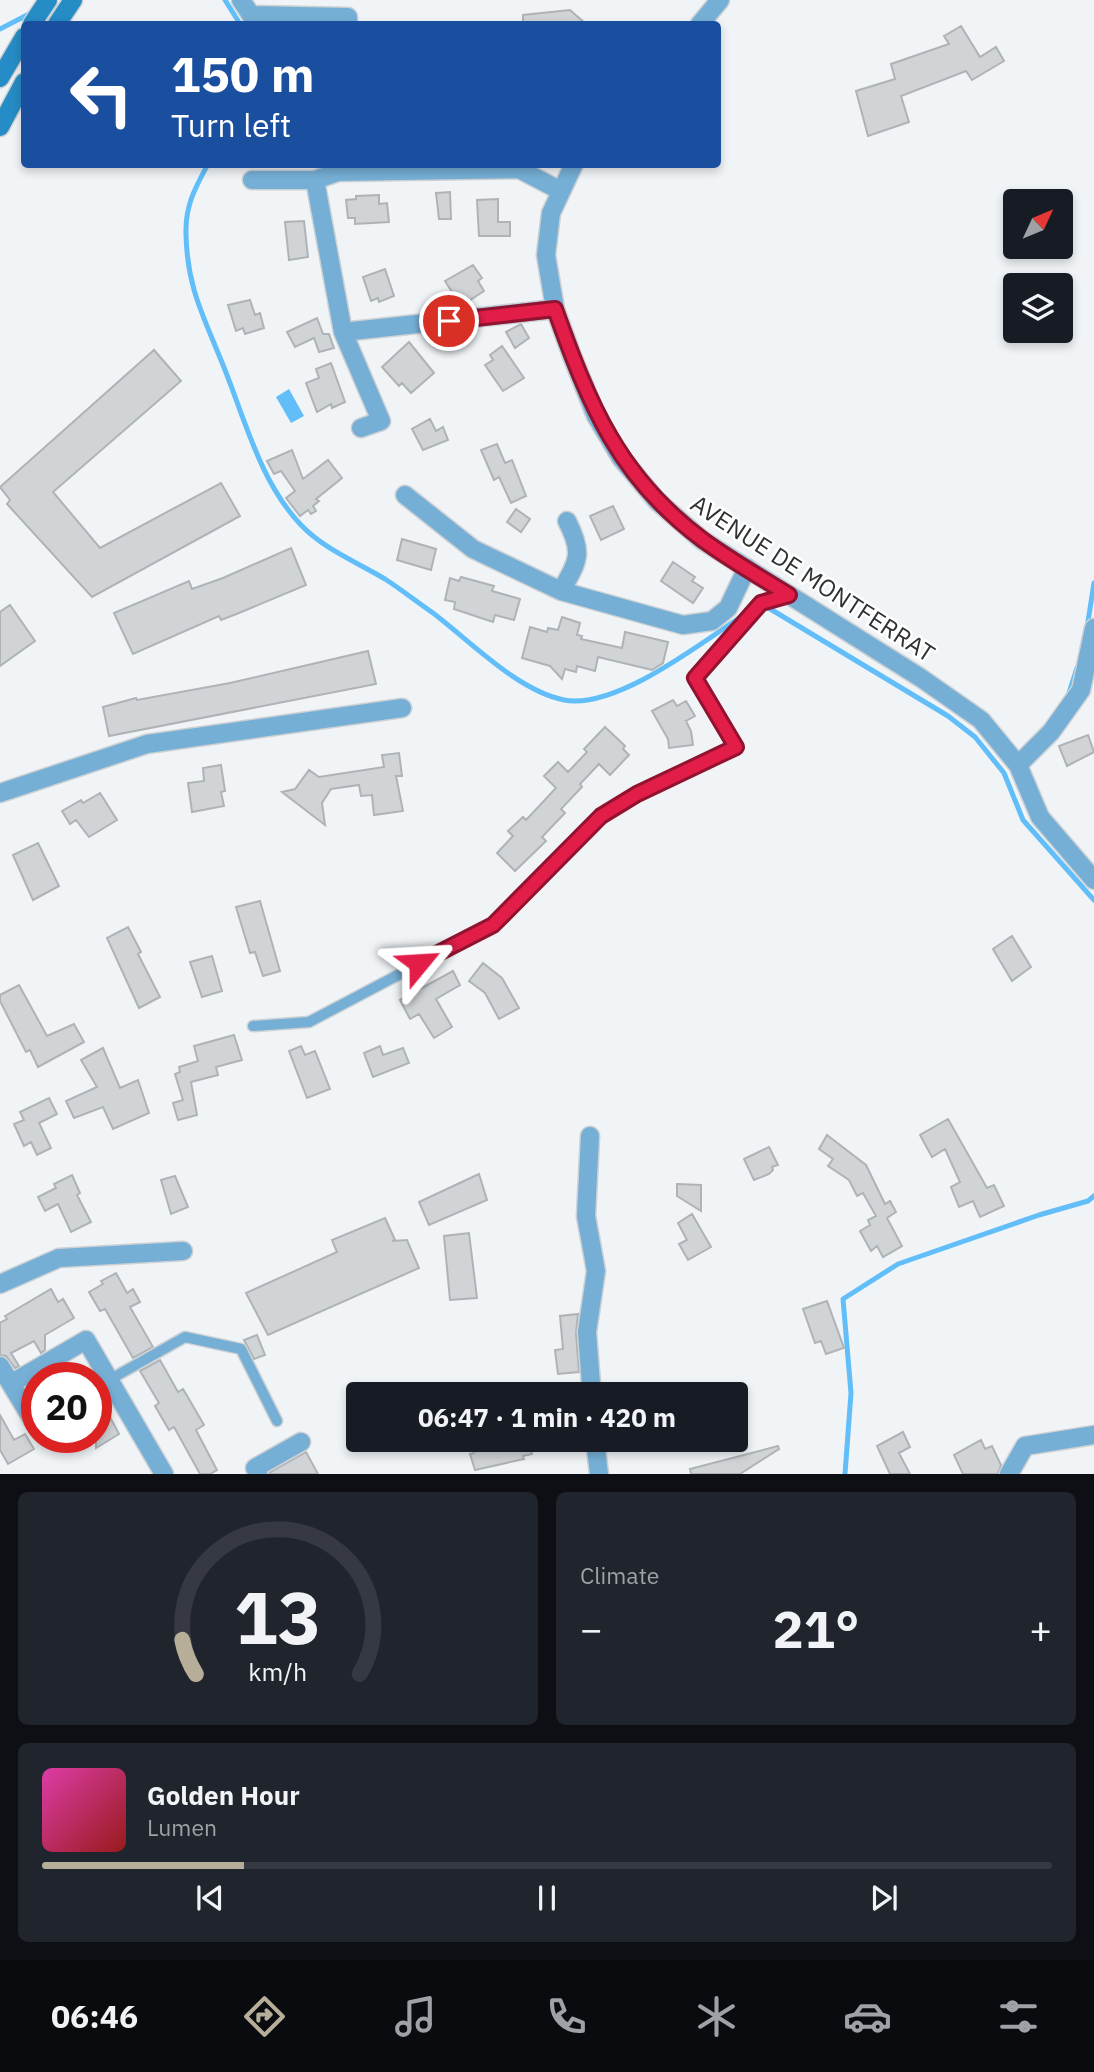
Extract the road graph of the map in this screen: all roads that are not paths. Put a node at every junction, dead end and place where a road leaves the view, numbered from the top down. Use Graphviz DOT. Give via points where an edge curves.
graph roads {
  1 [pos="48,0"];
  2 [pos="73,0"];
  3 [pos="241,0"];
  4 [pos="720,0"];
  5 [pos="34,21"];
  6 [pos="59,21"];
  7 [pos="348,21"];
  8 [pos="702,21"];
  9 [pos="21,42"];
  10 [pos="0,78"];
  11 [pos="21,88"];
  12 [pos="0,127"];
  13 [pos="338,168"];
  14 [pos="572,168"];
  15 [pos="252,180"];
  16 [pos="315,180"];
  17 [pos="559,190"];
  18 [pos="555,309"];
  19 [pos="343,332"];
  20 [pos="361,428"];
  21 [pos="405,495"];
  22 [pos="567,521"];
  23 [pos="747,568"];
  24 [pos="561,591"];
  25 [pos="789,595"];
  26 [pos="1094,628"];
  27 [pos="402,708"];
  28 [pos="1018,765"];
  29 [pos="0,793"];
  30 [pos="1094,880"];
  31 [pos="253,1026"];
  32 [pos="590,1136"];
  33 [pos="183,1251"];
  34 [pos="0,1284"];
  35 [pos="48,1362"];
  36 [pos="94,1362"];
  37 [pos="0,1366"];
  38 [pos="21,1378"];
  39 [pos="112,1379"];
  40 [pos="591,1382"];
  41 [pos="12,1383"];
  42 [pos="112,1397"];
  43 [pos="21,1399"];
  44 [pos="278,1421"];
  45 [pos="1094,1435"];
  46 [pos="300,1442"];
  47 [pos="596,1452"];
  48 [pos="164,1474"];
  49 [pos="258,1474"];
  50 [pos="599,1474"];
  51 [pos="1009,1474"];
  1 -- 5 [label="main road"];
  2 -- 6 [label="main road"];
  3 -- 7 [label="street" via="251,15 348,17"];
  4 -- 8 [label="street"];
  9 -- 10 [label="main road"];
  11 -- 12 [label="main road"];
  13 -- 16 [label="street"];
  13 -- 17 [label="street" via="519,169"];
  14 -- 17 [label="street, AVENUE DE MONTFERRAT"];
  15 -- 16 [label="street"];
  16 -- 19 [label="street"];
  17 -- 18 [label="street, AVENUE DE MONTFERRAT" via="546,255"];
  18 -- 19 [label="street"];
  18 -- 23 [label="street, AVENUE DE MONTFERRAT" via="596,416 621,458 657,501 702,540"];
  19 -- 20 [label="street" via="382,421"];
  21 -- 24 [label="street" via="473,550"];
  22 -- 24 [label="street" via="578,541 576,564"];
  23 -- 24 [label="street" via="728,607 712,621 683,625"];
  23 -- 25 [label="street, AVENUE DE MONTFERRAT"];
  25 -- 28 [label="street, AVENUE DE MONTFERRAT" via="981,720"];
  25 -- 31 [label="lane" via="761,603 695,678 736,747 601,816 493,925 309,1022"];
  26 -- 28 [label="street" via="1081,690 1051,732"];
  27 -- 29 [label="street" via="147,744"];
  28 -- 30 [label="street, AVENUE DE MONTFERRAT" via="1040,817"];
  32 -- 40 [label="street" via="586,1216 596,1271 587,1332"];
  33 -- 34 [label="street" via="59,1258"];
  35 -- 36 [label="street" via="86,1340"];
  37 -- 41 [label="street"];
  38 -- 41 [label="street"];
  39 -- 44 [label="lane" via="185,1337 241,1349"];
  41 -- 43 [label="street"];
  42 -- 48 [label="street"];
  45 -- 51 [label="street" via="1025,1446"];
  46 -- 49 [label="street" via="255,1468"];
  47 -- 50 [label="street"];
}
